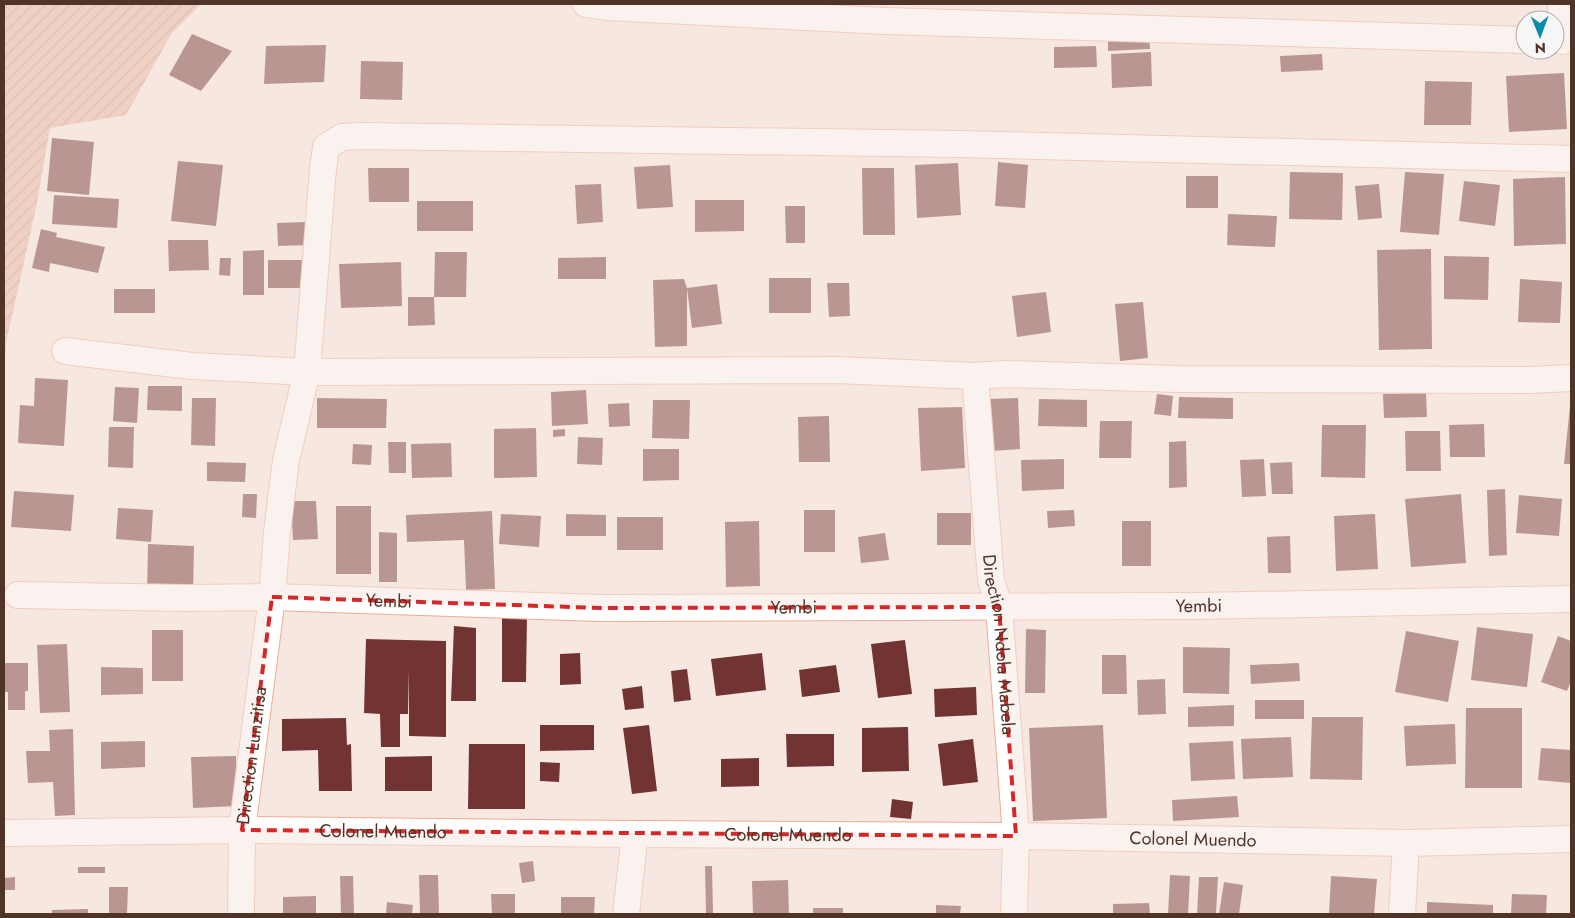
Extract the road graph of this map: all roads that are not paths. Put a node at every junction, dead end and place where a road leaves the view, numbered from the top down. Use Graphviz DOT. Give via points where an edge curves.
graph roads {
  1 [pos="586,4"];
  2 [pos="885,12"];
  3 [pos="1515,40"];
  4 [pos="1571,159"];
  5 [pos="65,351"];
  6 [pos="307,372"];
  7 [pos="975,376"];
  8 [pos="1571,378"];
  9 [pos="18,595"];
  10 [pos="272,598"];
  11 [pos="1571,599"];
  12 [pos="999,607"];
  13 [pos="242,830"];
  14 [pos="4,833"];
  15 [pos="635,834"];
  16 [pos="1016,836"];
  17 [pos="1571,839"];
  18 [pos="1406,842"];
  19 [pos="241,914"];
  20 [pos="626,914"];
  21 [pos="1014,914"];
  22 [pos="1402,914"];
  1 -- 2 [label="street"];
  2 -- 3 [label="street"];
  4 -- 6 [label="street, Direction Lunzitisa" via="960,144 342,137 326,147"];
  5 -- 6 [label="street" via="192,366"];
  6 -- 7 [label="street" via="836,370"];
  6 -- 10 [label="street, Direction Lunzitisa" via="286,460"];
  7 -- 8 [label="street"];
  7 -- 12 [label="street, Direction Ndola Mabela" via="991,580"];
  9 -- 10 [label="street, Yembi"];
  10 -- 12 [label="street, Yembi" via="601,608"];
  10 -- 13 [label="street, Direction Lunzitisa"];
  11 -- 12 [label="street, Yembi"];
  12 -- 16 [label="street, Direction Ndola Mabela"];
  13 -- 14 [label="street, Colonel Muendo"];
  13 -- 15 [label="street, Colonel Muendo"];
  13 -- 19 [label="street, Direction Lunzitisa"];
  15 -- 16 [label="street, Colonel Muendo"];
  15 -- 20 [label="street"];
  16 -- 18 [label="street, Colonel Muendo"];
  16 -- 21 [label="street, Direction Ndola Mabela"];
  17 -- 18 [label="street, Colonel Muendo"];
  18 -- 22 [label="street"];
}
